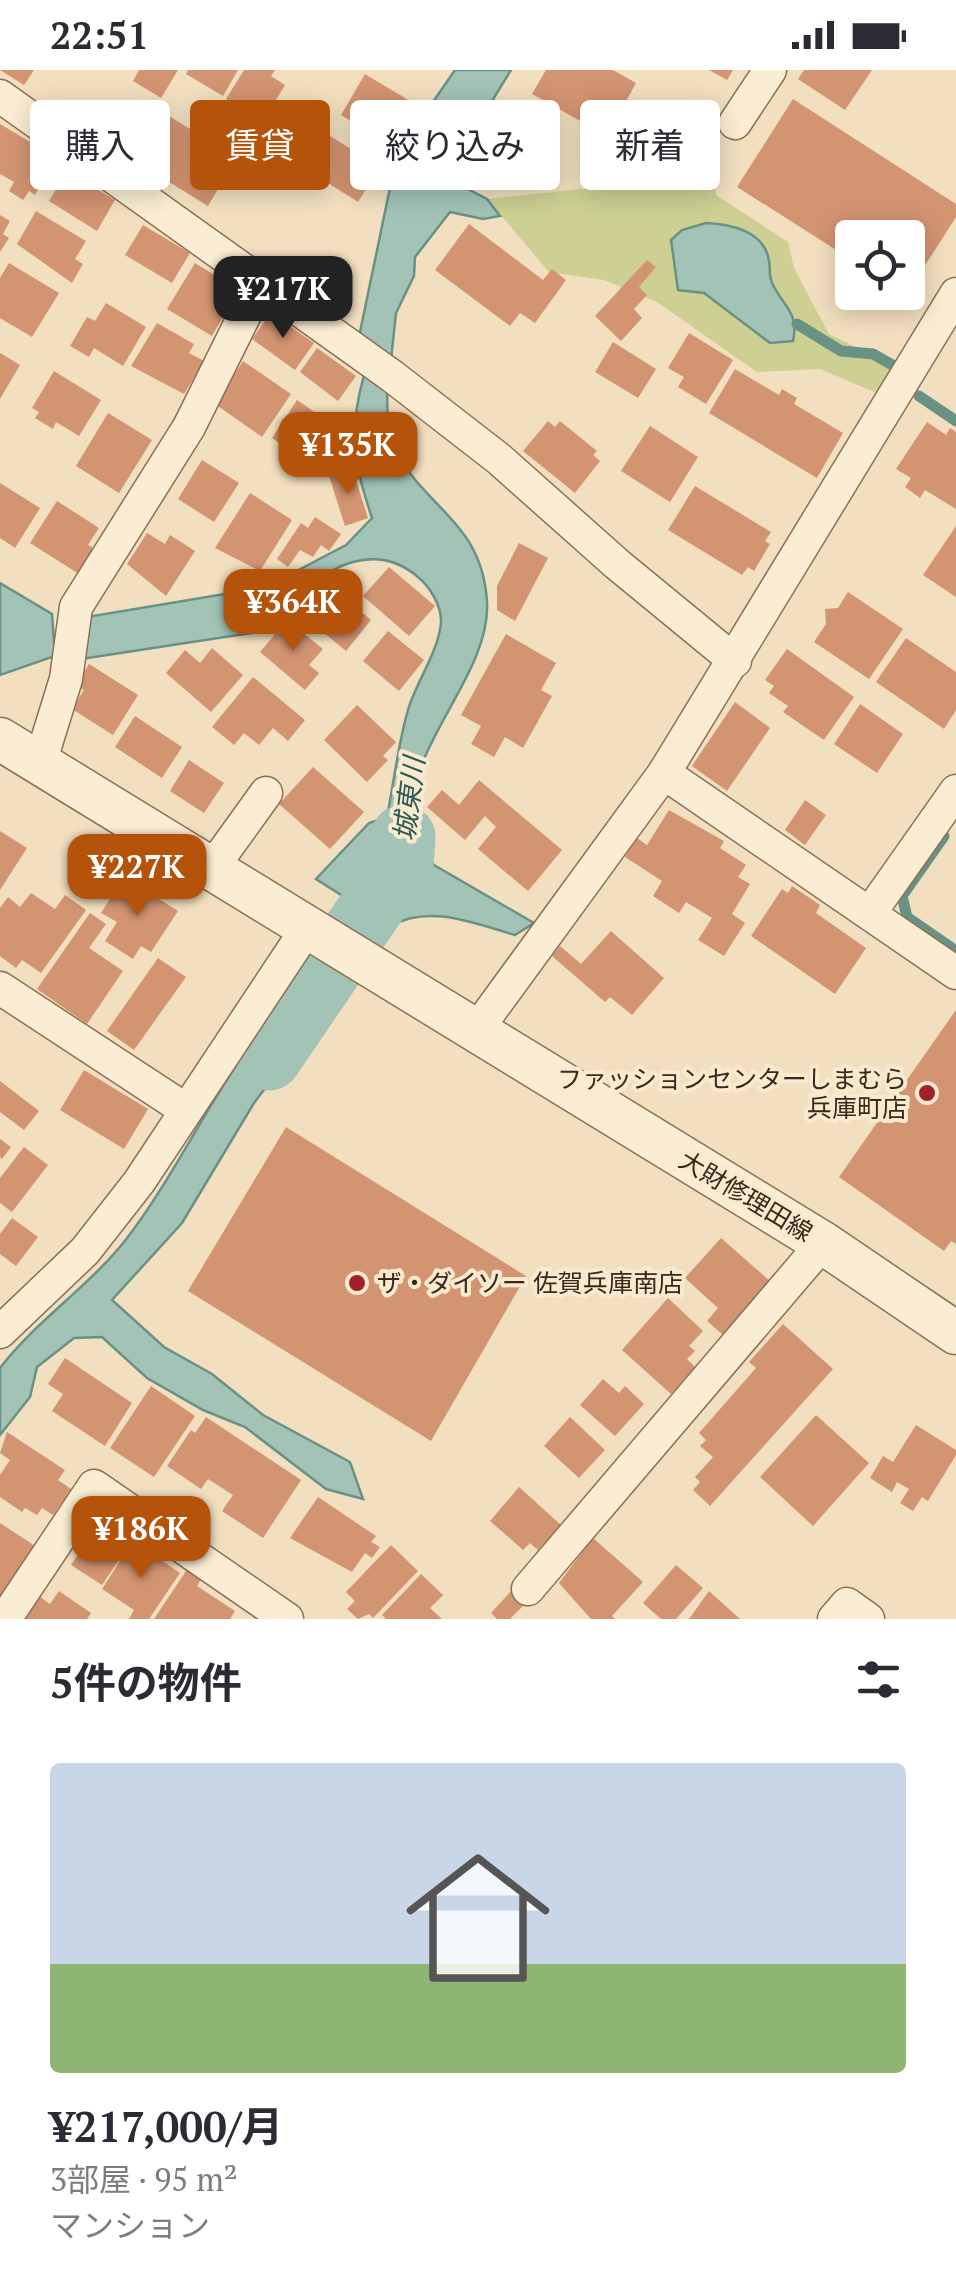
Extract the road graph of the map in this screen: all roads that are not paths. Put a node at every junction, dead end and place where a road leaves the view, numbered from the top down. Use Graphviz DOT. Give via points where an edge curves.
graph roads {
  1 [pos="770,70"];
  2 [pos="0,96"];
  3 [pos="734,123"];
  4 [pos="260,284"];
  5 [pos="956,294"];
  6 [pos="736,660"];
  7 [pos="0,739"];
  8 [pos="40,763"];
  9 [pos="664,773"];
  10 [pos="956,791"];
  11 [pos="266,792"];
  12 [pos="212,868"];
  13 [pos="870,913"];
  14 [pos="306,930"];
  15 [pos="956,973"];
  16 [pos="0,988"];
  17 [pos="475,1032"];
  18 [pos="186,1110"];
  19 [pos="823,1243"];
  20 [pos="0,1332"];
  21 [pos="956,1333"];
  22 [pos="528,1589"];
  23 [pos="5,1619"];
  24 [pos="287,1619"];
  25 [pos="834,1619"];
  26 [pos="868,1619"];
  1 -- 3 [label="street"];
  2 -- 4 [label="street"];
  4 -- 6 [label="street" via="499,459"];
  4 -- 8 [label="street" via="189,427 76,607 66,680"];
  5 -- 6 [label="street"];
  6 -- 9 [label="street"];
  7 -- 8 [label="street"];
  8 -- 12 [label="street"];
  9 -- 13 [label="street"];
  9 -- 17 [label="street"];
  10 -- 13 [label="street"];
  11 -- 12 [label="street"];
  12 -- 14 [label="street"];
  13 -- 15 [label="street"];
  14 -- 17 [label="street, 大財修理田線"];
  14 -- 18 [label="street"];
  16 -- 18 [label="street"];
  17 -- 19 [label="street, 大財修理田線"];
  18 -- 20 [label="street" via="84,1251"];
  19 -- 21 [label="street, 大財修理田線"];
  19 -- 22 [label="street"];
  23 -- 24 [label="street" via="94,1486"];
  25 -- 26 [label="street" via="846,1604"];
}
